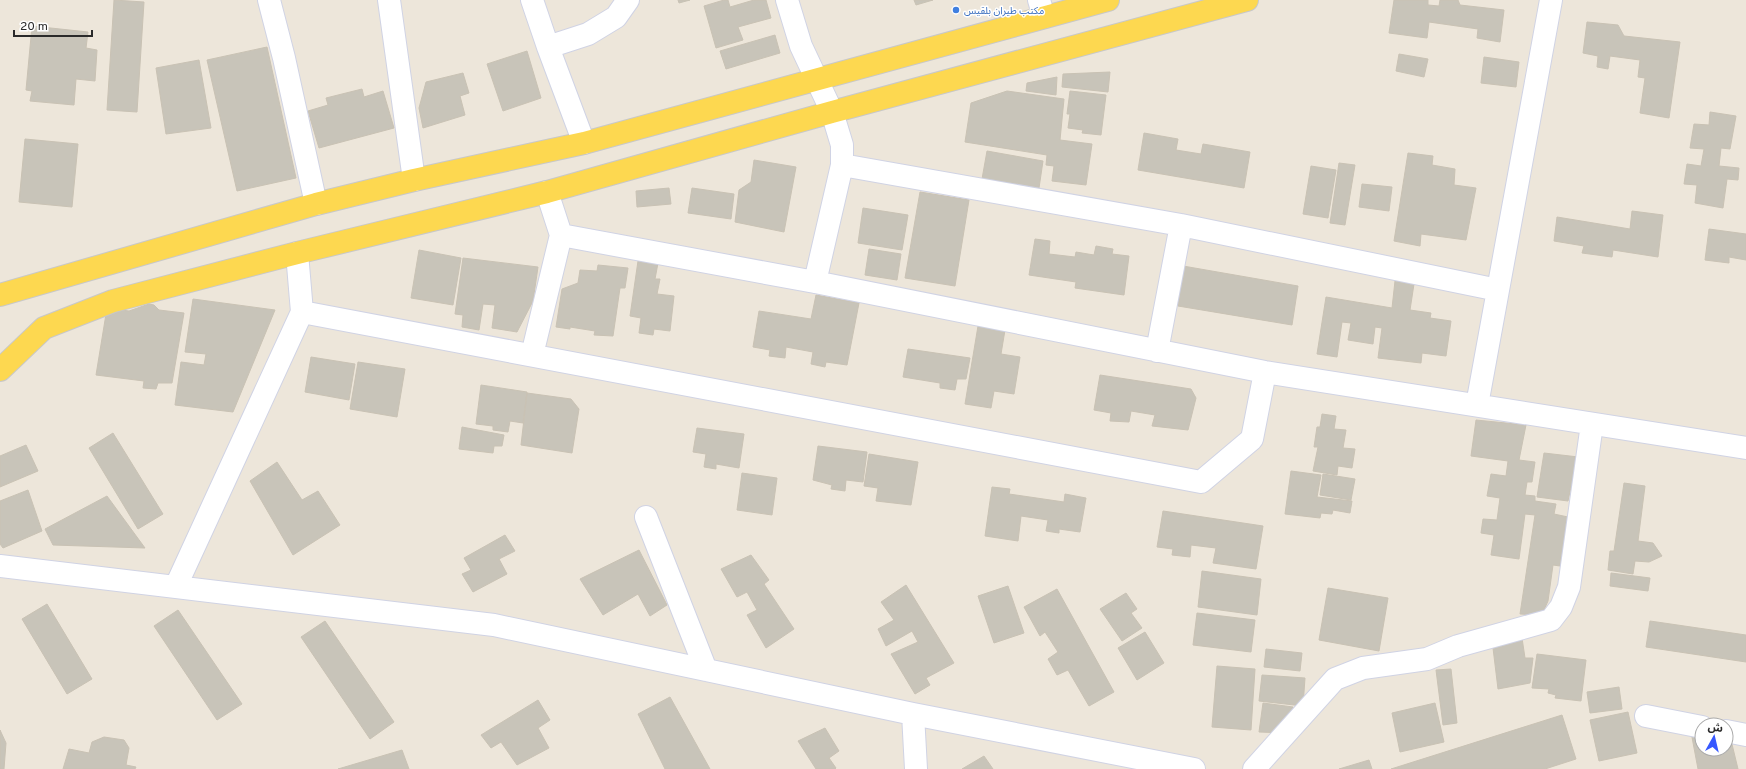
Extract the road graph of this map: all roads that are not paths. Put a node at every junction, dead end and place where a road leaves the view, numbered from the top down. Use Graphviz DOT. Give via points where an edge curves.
graph roads {
  1 [pos="269,0"];
  2 [pos="532,0"];
  3 [pos="628,0"];
  4 [pos="787,0"];
  5 [pos="1108,0"];
  6 [pos="1247,0"];
  7 [pos="1551,0"];
  8 [pos="394,1"];
  9 [pos="1042,9"];
  10 [pos="548,47"];
  11 [pos="815,79"];
  12 [pos="832,112"];
  13 [pos="584,143"];
  14 [pos="842,165"];
  15 [pos="414,180"];
  16 [pos="547,192"];
  17 [pos="316,204"];
  18 [pos="1182,225"];
  19 [pos="561,235"];
  20 [pos="297,253"];
  21 [pos="815,282"];
  22 [pos="1498,290"];
  23 [pos="0,295"];
  24 [pos="302,312"];
  25 [pos="1158,351"];
  26 [pos="532,355"];
  27 [pos="0,370"];
  28 [pos="1265,372"];
  29 [pos="1477,405"];
  30 [pos="1592,424"];
  31 [pos="1746,448"];
  32 [pos="646,517"];
  33 [pos="0,566"];
  34 [pos="176,586"];
  35 [pos="706,670"];
  36 [pos="913,714"];
  37 [pos="1646,716"];
  38 [pos="1694,725"];
  39 [pos="1734,733"];
  40 [pos="1746,735"];
  41 [pos="916,769"];
  42 [pos="1194,769"];
  43 [pos="1254,769"];
  1 -- 17 [label="street"];
  2 -- 10 [label="street"];
  3 -- 10 [label="street" via="616,17 588,34"];
  4 -- 11 [label="street" via="799,40"];
  5 -- 9 [label="main road"];
  6 -- 12 [label="main road"];
  7 -- 22 [label="street"];
  8 -- 15 [label="street"];
  9 -- 11 [label="main road"];
  10 -- 13 [label="street"];
  11 -- 12 [label="street"];
  11 -- 13 [label="main road"];
  12 -- 14 [label="street" via="842,144"];
  12 -- 16 [label="main road"];
  13 -- 15 [label="main road"];
  14 -- 18 [label="street"];
  14 -- 21 [label="street"];
  15 -- 17 [label="main road"];
  16 -- 19 [label="street"];
  16 -- 20 [label="main road"];
  17 -- 23 [label="main road"];
  18 -- 22 [label="street"];
  18 -- 25 [label="street"];
  19 -- 21 [label="street"];
  19 -- 26 [label="street"];
  20 -- 24 [label="street"];
  20 -- 27 [label="main road" via="113,301 44,328"];
  21 -- 25 [label="street"];
  22 -- 29 [label="street"];
  24 -- 26 [label="street"];
  24 -- 34 [label="street"];
  25 -- 28 [label="street"];
  26 -- 28 [label="street" via="1201,482 1252,439"];
  28 -- 29 [label="street"];
  29 -- 30 [label="street"];
  30 -- 31 [label="street"];
  30 -- 43 [label="street" via="1570,587 1561,607 1551,620 1458,646 1427,659 1362,668 1335,679"];
  32 -- 35 [label="street"];
  33 -- 34 [label="street"];
  34 -- 35 [label="street" via="494,625"];
  35 -- 36 [label="street"];
  36 -- 41 [label="street"];
  36 -- 42 [label="street"];
  37 -- 38 [label="street"];
  39 -- 40 [label="street"];
}
